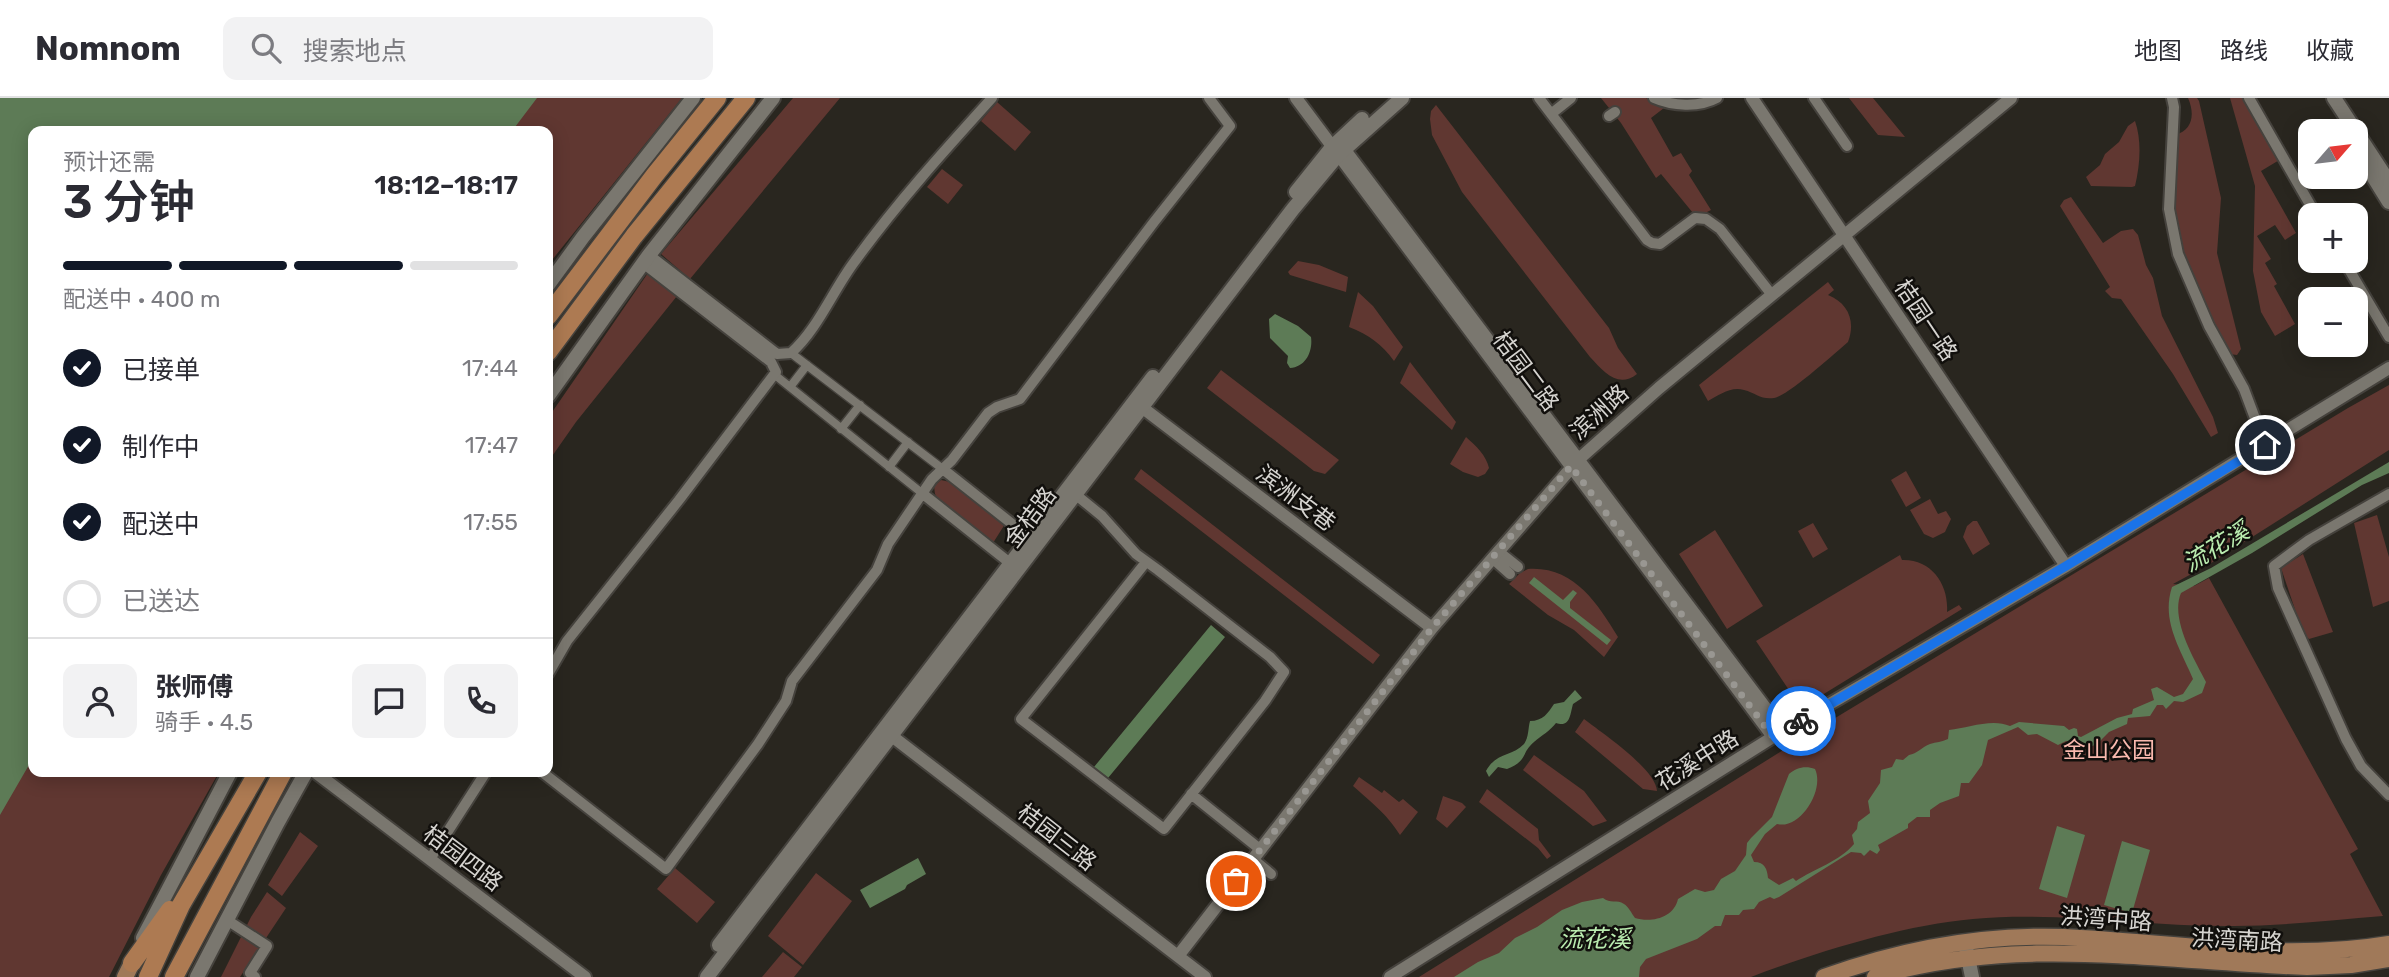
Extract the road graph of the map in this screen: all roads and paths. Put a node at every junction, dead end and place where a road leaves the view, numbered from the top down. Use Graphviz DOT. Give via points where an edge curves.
graph roads {
  1 [pos="694,98"];
  2 [pos="717,98"];
  3 [pos="746,98"];
  4 [pos="773,98"];
  5 [pos="992,98"];
  6 [pos="1209,98"];
  7 [pos="1296,98"];
  8 [pos="1306,98"];
  9 [pos="1388,98"];
  10 [pos="1402,98"];
  11 [pos="1539,98"];
  12 [pos="1571,98"];
  13 [pos="1654,98"];
  14 [pos="1717,98"];
  15 [pos="1752,98"];
  16 [pos="1814,98"];
  17 [pos="2011,98"];
  18 [pos="2172,98"];
  19 [pos="2249,98"];
  20 [pos="2323,98"];
  21 [pos="2334,98"];
  22 [pos="1551,114"];
  23 [pos="2336,119"];
  24 [pos="1847,146"];
  25 [pos="1338,148"];
  26 [pos="2368,168"];
  27 [pos="2389,183"];
  28 [pos="2389,202"];
  29 [pos="2309,203"];
  30 [pos="1845,236"];
  31 [pos="646,259"];
  32 [pos="2351,273"];
  33 [pos="553,278"];
  34 [pos="1772,295"];
  35 [pos="553,309"];
  36 [pos="2389,337"];
  37 [pos="553,345"];
  38 [pos="791,353"];
  39 [pos="807,365"];
  40 [pos="2389,368"];
  41 [pos="775,375"];
  42 [pos="790,387"];
  43 [pos="553,389"];
  44 [pos="860,405"];
  45 [pos="1139,405"];
  46 [pos="841,429"];
  47 [pos="908,442"];
  48 [pos="2265,445"];
  49 [pos="1575,462"];
  50 [pos="890,467"];
  51 [pos="944,470"];
  52 [pos="1072,491"];
  53 [pos="923,494"];
  54 [pos="2389,494"];
  55 [pos="1034,541"];
  56 [pos="1495,555"];
  57 [pos="1146,562"];
  58 [pos="1014,566"];
  59 [pos="2066,566"];
  60 [pos="1514,570"];
  61 [pos="1432,628"];
  62 [pos="553,665"];
  63 [pos="887,733"];
  64 [pos="1778,734"];
  65 [pos="227,777"];
  66 [pos="255,777"];
  67 [pos="280,777"];
  68 [pos="303,777"];
  69 [pos="322,777"];
  70 [pos="483,777"];
  71 [pos="548,777"];
  72 [pos="1191,794"];
  73 [pos="2389,795"];
  74 [pos="1257,855"];
  75 [pos="207,859"];
  76 [pos="430,859"];
  77 [pos="1271,874"];
  78 [pos="1236,881"];
  79 [pos="1253,895"];
  80 [pos="227,920"];
  81 [pos="2389,944"];
  82 [pos="1962,949"];
  83 [pos="1178,956"];
  84 [pos="2389,959"];
  85 [pos="128,970"];
  86 [pos="148,977"];
  87 [pos="176,977"];
  88 [pos="197,977"];
  89 [pos="255,977"];
  90 [pos="585,977"];
  91 [pos="696,977"];
  92 [pos="707,977"];
  93 [pos="1205,977"];
  94 [pos="1390,977"];
  95 [pos="1824,977"];
  96 [pos="1875,977"];
  97 [pos="1963,977"];
  98 [pos="1972,977"];
  1 -- 33 [label="main road"];
  2 -- 35 [label="highway"];
  3 -- 37 [label="highway"];
  4 -- 31 [label="main road"];
  5 -- 38 [label="street" via="906,193"];
  6 -- 51 [label="street" via="1230,126 1020,399 988,413"];
  7 -- 25 [label="street, 桔园二路"];
  8 -- 25 [label="street, 桔园二路"];
  9 -- 25 [label="main road"];
  10 -- 25 [label="main road, 金桔路"];
  11 -- 22 [label="street"];
  12 -- 22 [label="street"];
  13 -- 14 [label="street" via="1690,105"];
  15 -- 30 [label="street, 桔园一路"];
  16 -- 24 [label="street"];
  17 -- 30 [label="street, 滨洲路"];
  18 -- 48 [label="street" via="2169,209 2178,254 2209,326 2245,389"];
  19 -- 29 [label="street"];
  20 -- 23 [label="main road"];
  21 -- 27 [label="main road"];
  22 -- 34 [label="street" via="1647,240 1660,244 1695,218 1706,219 1720,229"];
  25 -- 45 [label="main road, 金桔路"];
  25 -- 49 [label="street, 桔园二路"];
  26 -- 28 [label="main road"];
  30 -- 34 [label="street, 滨洲路"];
  30 -- 59 [label="street, 桔园一路"];
  31 -- 38 [label="street" via="773,351"];
  31 -- 41 [label="street" via="771,362"];
  31 -- 43 [label="main road"];
  32 -- 36 [label="street"];
  34 -- 49 [label="street, 滨洲路"];
  38 -- 39 [label="street"];
  39 -- 42 [label="street"];
  39 -- 44 [label="street"];
  40 -- 48 [label="street, 花溪中路"];
  41 -- 42 [label="street"];
  41 -- 62 [label="street" via="567,641"];
  42 -- 46 [label="street"];
  44 -- 46 [label="street"];
  44 -- 47 [label="street"];
  45 -- 52 [label="main road, 金桔路"];
  45 -- 61 [label="street, 滨洲支巷"];
  46 -- 50 [label="street"];
  47 -- 50 [label="street"];
  47 -- 51 [label="street"];
  48 -- 59 [label="street, 花溪中路"];
  49 -- 56 [label="street, 滨洲路"];
  49 -- 64 [label="street, 桔园二路"];
  50 -- 53 [label="street"];
  51 -- 53 [label="street"];
  51 -- 55 [label="street"];
  52 -- 55 [label="main road, 金桔路"];
  52 -- 57 [label="street"];
  53 -- 58 [label="street"];
  53 -- 71 [label="street" via="888,544 877,570 792,681 786,701 758,744 666,869"];
  54 -- 73 [label="street" via="2305,542 2274,566 2278,588 2346,739 2361,766"];
  55 -- 58 [label="main road, 金桔路"];
  56 -- 60 [label="street"];
  56 -- 61 [label="street, 滨洲路"];
  57 -- 72 [label="street" via="1284,671"];
  57 -- 72 [label="street" via="1021,719 1164,829"];
  58 -- 63 [label="main road, 金桔路"];
  59 -- 64 [label="street, 花溪中路"];
  61 -- 74 [label="street, 滨洲路"];
  63 -- 83 [label="street, 桔园三路"];
  63 -- 91 [label="main road"];
  63 -- 92 [label="main road, 金桔路"];
  64 -- 94 [label="street, 花溪中路"];
  65 -- 85 [label="main road"];
  66 -- 75 [label="highway"];
  67 -- 87 [label="highway"];
  68 -- 80 [label="main road"];
  69 -- 76 [label="street, 桔园四路"];
  70 -- 76 [label="street"];
  72 -- 74 [label="street"];
  74 -- 77 [label="street"];
  74 -- 78 [label="street, 滨洲路"];
  75 -- 85 [label="highway"];
  75 -- 86 [label="highway"];
  76 -- 90 [label="street, 桔园四路"];
  78 -- 79 [label="street"];
  78 -- 83 [label="street, 滨洲路"];
  80 -- 88 [label="main road"];
  80 -- 89 [label="street" via="267,946 250,973"];
  81 -- 82 [label="main road, 洪湾中路" via="2302,951 2063,937"];
  82 -- 84 [label="main road, 洪湾南路" via="2307,967"];
  82 -- 95 [label="main road, 洪湾中路" via="1888,956"];
  82 -- 96 [label="main road, 洪湾南路" via="1934,962"];
  82 -- 97 [label="main road"];
  82 -- 98 [label="main road"];
  83 -- 93 [label="street, 桔园三路"];
}
